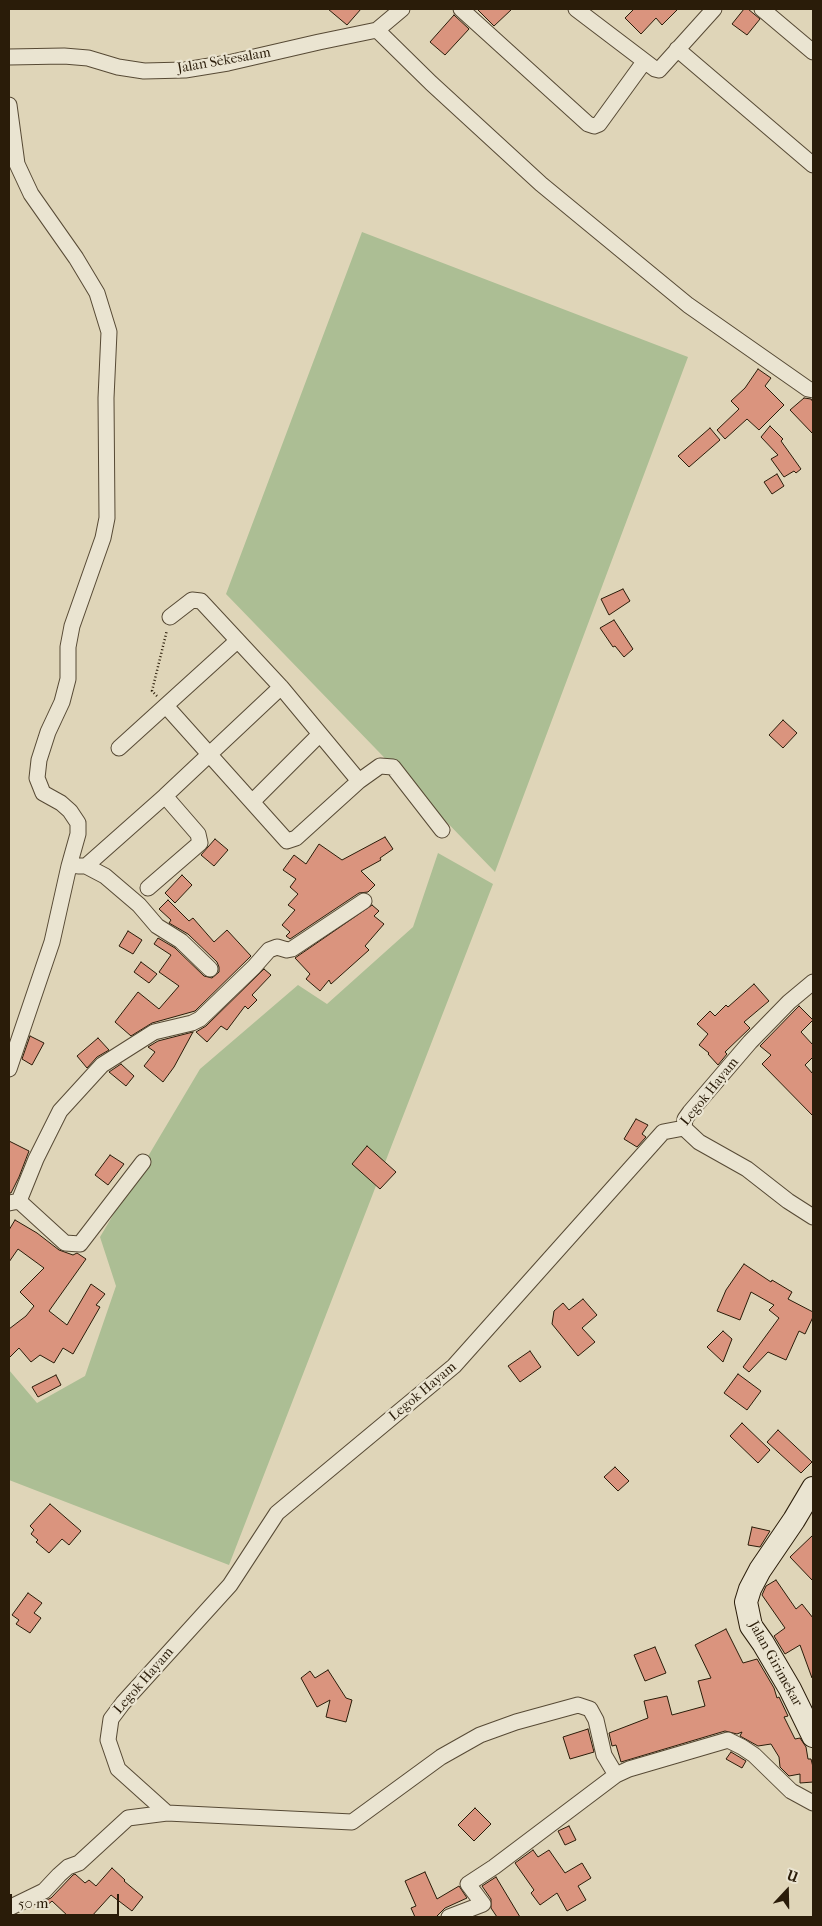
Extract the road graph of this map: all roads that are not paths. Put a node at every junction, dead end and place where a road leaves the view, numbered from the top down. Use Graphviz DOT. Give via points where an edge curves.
graph roads {
  1 [pos="402,9"];
  2 [pos="461,9"];
  3 [pos="576,9"];
  4 [pos="714,9"];
  5 [pos="762,9"];
  6 [pos="377,30"];
  7 [pos="677,50"];
  8 [pos="813,52"];
  9 [pos="9,57"];
  10 [pos="644,62"];
  11 [pos="9,105"];
  12 [pos="813,165"];
  13 [pos="813,390"];
  14 [pos="170,617"];
  15 [pos="237,641"];
  16 [pos="281,687"];
  17 [pos="166,706"];
  18 [pos="320,734"];
  19 [pos="120,748"];
  20 [pos="208,754"];
  21 [pos="359,781"];
  22 [pos="165,796"];
  23 [pos="252,802"];
  24 [pos="442,830"];
  25 [pos="69,866"];
  26 [pos="86,866"];
  27 [pos="148,888"];
  28 [pos="364,901"];
  29 [pos="210,969"];
  30 [pos="813,982"];
  31 [pos="9,1069"];
  32 [pos="684,1128"];
  33 [pos="143,1162"];
  34 [pos="14,1202"];
  35 [pos="813,1217"];
  36 [pos="813,1488"];
  37 [pos="813,1734"];
  38 [pos="616,1775"];
  39 [pos="813,1803"];
  40 [pos="167,1813"];
  41 [pos="9,1908"];
  42 [pos="449,1917"];
  1 -- 6 [label="street, Jalan Sekesalam"];
  2 -- 10 [label="street" via="594,126"];
  3 -- 10 [label="street"];
  4 -- 7 [label="street"];
  5 -- 8 [label="street"];
  6 -- 9 [label="street, Jalan Sekesalam" via="185,70 144,72 88,58 64,56"];
  6 -- 13 [label="street" via="541,184 688,305"];
  7 -- 10 [label="street" via="659,70"];
  7 -- 12 [label="street"];
  11 -- 25 [label="street" via="17,164 31,194 97,293 109,332 107,518 72,626 68,679 62,702 38,760 37,778 43,793 61,803 78,824"];
  14 -- 15 [label="street" via="192,600 201,601"];
  15 -- 16 [label="street"];
  15 -- 17 [label="street"];
  16 -- 18 [label="street"];
  16 -- 20 [label="street"];
  17 -- 19 [label="street"];
  17 -- 20 [label="street"];
  18 -- 21 [label="street"];
  18 -- 23 [label="street"];
  20 -- 22 [label="street"];
  20 -- 23 [label="street"];
  21 -- 23 [label="street" via="296,838 287,841"];
  21 -- 24 [label="street" via="380,766 393,767"];
  22 -- 26 [label="street"];
  22 -- 27 [label="street" via="200,838 198,846"];
  25 -- 26 [label="street"];
  25 -- 31 [label="street" via="52,942"];
  26 -- 29 [label="street" via="105,876 139,905 157,926 181,941"];
  28 -- 34 [label="street" via="292,949 277,947 269,950 200,1019 154,1032 102,1065 60,1111"];
  30 -- 32 [label="street, Legok Hayam" via="750,1042 690,1112"];
  32 -- 35 [label="street" via="699,1142 747,1170"];
  32 -- 40 [label="street, Legok Hayam" via="663,1132 454,1366 277,1513 230,1585 123,1703 111,1720 108,1740 118,1769"];
  33 -- 34 [label="street" via="80,1244 65,1243"];
  36 -- 37 [label="street, Jalan Girimekar" via="760,1570 746,1602 751,1626"];
  38 -- 39 [label="street" via="728,1740 742,1746 791,1791"];
  38 -- 40 [label="street" via="604,1755 596,1720 590,1709 578,1705 480,1735 441,1757 352,1822"];
  38 -- 42 [label="street" via="468,1884 483,1904"];
  40 -- 41 [label="street" via="128,1818 44,1891"];
}
